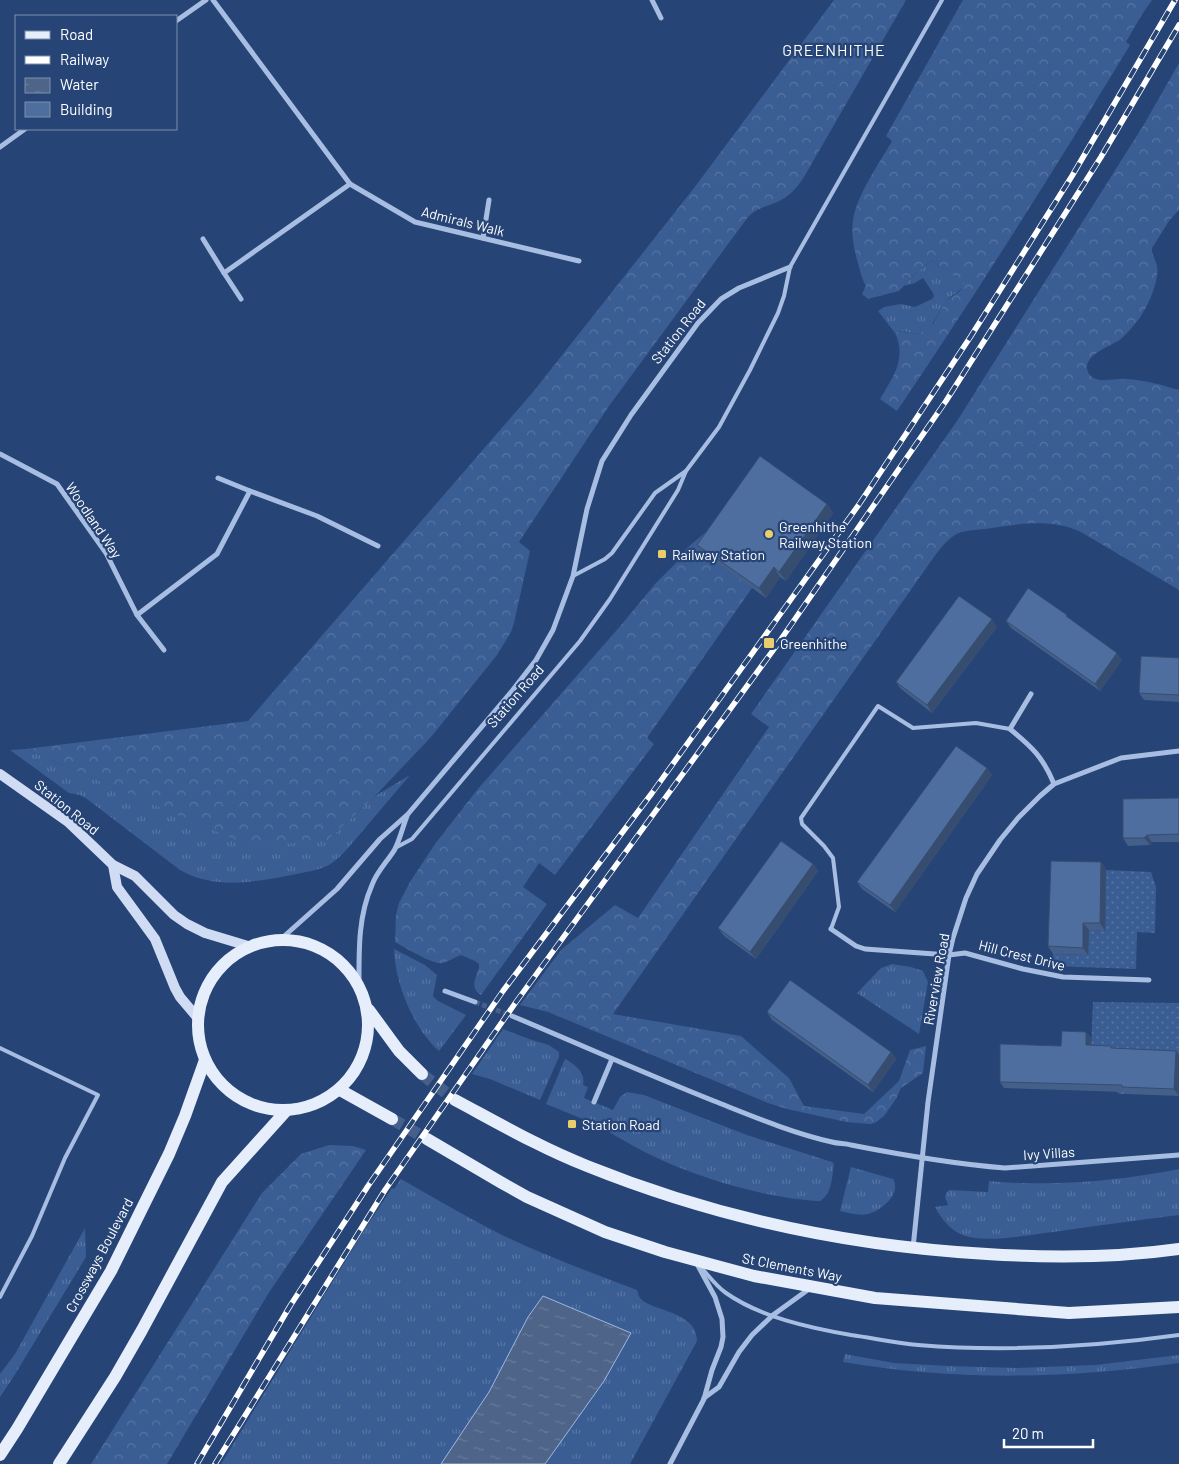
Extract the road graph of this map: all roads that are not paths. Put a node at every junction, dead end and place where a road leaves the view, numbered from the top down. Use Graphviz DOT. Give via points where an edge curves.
graph roads {
  1 [pos="206,0"];
  2 [pos="213,0"];
  3 [pos="652,0"];
  4 [pos="942,0"];
  5 [pos="661,18"];
  6 [pos="178,20"];
  7 [pos="24,130"];
  8 [pos="0,147"];
  9 [pos="350,184"];
  10 [pos="489,200"];
  11 [pos="483,238"];
  12 [pos="203,239"];
  13 [pos="579,261"];
  14 [pos="790,267"];
  15 [pos="224,273"];
  16 [pos="241,300"];
  17 [pos="0,454"];
  18 [pos="686,471"];
  19 [pos="218,478"];
  20 [pos="250,491"];
  21 [pos="378,546"];
  22 [pos="573,576"];
  23 [pos="137,615"];
  24 [pos="164,650"];
  25 [pos="1031,694"];
  26 [pos="1010,729"];
  27 [pos="1179,751"];
  28 [pos="0,774"];
  29 [pos="1054,784"];
  30 [pos="408,814"];
  31 [pos="395,849"];
  32 [pos="113,865"];
  33 [pos="831,929"];
  34 [pos="282,939"];
  35 [pos="248,946"];
  36 [pos="949,955"];
  37 [pos="1149,980"];
  38 [pos="359,984"];
  39 [pos="445,991"];
  40 [pos="475,1002"];
  41 [pos="369,1010"];
  42 [pos="196,1016"];
  43 [pos="512,1016"];
  44 [pos="0,1048"];
  45 [pos="612,1059"];
  46 [pos="205,1060"];
  47 [pos="422,1074"];
  48 [pos="340,1090"];
  49 [pos="455,1100"];
  50 [pos="594,1102"];
  51 [pos="286,1111"];
  52 [pos="392,1119"];
  53 [pos="428,1139"];
  54 [pos="1179,1155"];
  55 [pos="921,1158"];
  56 [pos="913,1249"];
  57 [pos="1179,1249"];
  58 [pos="695,1260"];
  59 [pos="812,1287"];
  60 [pos="0,1297"];
  61 [pos="1179,1307"];
  62 [pos="773,1315"];
  63 [pos="1179,1335"];
  64 [pos="704,1399"];
  65 [pos="0,1455"];
  66 [pos="59,1464"];
  67 [pos="670,1464"];
  1 -- 6 [label="street"];
  2 -- 9 [label="street, Admirals Walk"];
  3 -- 5 [label="street"];
  4 -- 14 [label="lane"];
  7 -- 8 [label="street"];
  9 -- 11 [label="street, Admirals Walk" via="415,222"];
  9 -- 15 [label="street"];
  10 -- 11 [label="street"];
  11 -- 13 [label="street, Admirals Walk"];
  12 -- 15 [label="street"];
  14 -- 18 [label="lane, Station Road" via="778,313 750,370 719,427"];
  14 -- 22 [label="street, Station Road" via="721,299 698,323 626,422 600,465"];
  15 -- 16 [label="street"];
  17 -- 23 [label="street, Woodland Way" via="56,484 106,553"];
  18 -- 22 [label="lane, Station Road" via="655,493 612,554"];
  18 -- 31 [label="lane, Station Road" via="678,490 610,599 572,651 412,839"];
  19 -- 20 [label="street"];
  20 -- 21 [label="street" via="317,516"];
  20 -- 23 [label="street" via="217,554"];
  22 -- 30 [label="street, Station Road" via="553,630 536,660"];
  23 -- 24 [label="street, Woodland Way"];
  25 -- 26 [label="street"];
  26 -- 29 [label="street" via="1041,758"];
  26 -- 33 [label="lane" via="976,723 913,728 878,706 801,818 802,824 833,858 839,907"];
  27 -- 29 [label="street, Riverview Road" via="1121,758"];
  28 -- 32 [label="main road, Station Road" via="68,822"];
  29 -- 36 [label="street, Riverview Road" via="1018,818 984,864 966,898"];
  30 -- 31 [label="street, Station Road"];
  30 -- 34 [label="street, Station Road" via="380,839 337,889"];
  31 -- 38 [label="street, Station Road" via="372,884 362,911"];
  32 -- 35 [label="main road, Station Road" via="135,876 187,924"];
  32 -- 42 [label="main road" via="117,887 155,939 172,984"];
  33 -- 36 [label="street, Hill Crest Drive" via="861,948"];
  34 -- 35 [label="main road"];
  34 -- 38 [label="main road" via="304,942 331,954"];
  35 -- 42 [label="main road" via="216,971"];
  36 -- 37 [label="street, Hill Crest Drive" via="972,954 1062,977"];
  36 -- 55 [label="street, Riverview Road"];
  38 -- 41 [label="main road"];
  39 -- 40 [label="street"];
  41 -- 47 [label="main road"];
  41 -- 48 [label="main road" via="359,1066"];
  42 -- 46 [label="main road"];
  43 -- 45 [label="street"];
  44 -- 60 [label="lane" via="98,1095"];
  45 -- 50 [label="street"];
  45 -- 55 [label="street" via="729,1107 811,1136"];
  46 -- 51 [label="main road" via="230,1093 256,1107"];
  46 -- 65 [label="main road, Crossways Boulevard" via="169,1154 111,1271"];
  48 -- 51 [label="main road" via="314,1106"];
  48 -- 52 [label="main road"];
  49 -- 56 [label="main road" via="576,1162 664,1195 729,1215 809,1233"];
  51 -- 66 [label="main road" via="222,1182 124,1361"];
  53 -- 58 [label="main road, St Clements Way" via="502,1184 565,1215 644,1246"];
  54 -- 55 [label="street, Ivy Villas" via="1005,1168"];
  55 -- 56 [label="street, Riverview Road"];
  56 -- 57 [label="main road" via="1078,1257"];
  58 -- 59 [label="main road, St Clements Way"];
  58 -- 62 [label="lane" via="725,1292"];
  58 -- 64 [label="street" via="715,1297 723,1332"];
  59 -- 61 [label="main road, St Clements Way" via="875,1298 1069,1314"];
  59 -- 62 [label="street"];
  62 -- 63 [label="lane" via="820,1330 938,1346 1052,1348"];
  62 -- 64 [label="street" via="752,1335 718,1386"];
  64 -- 67 [label="street"];
}
